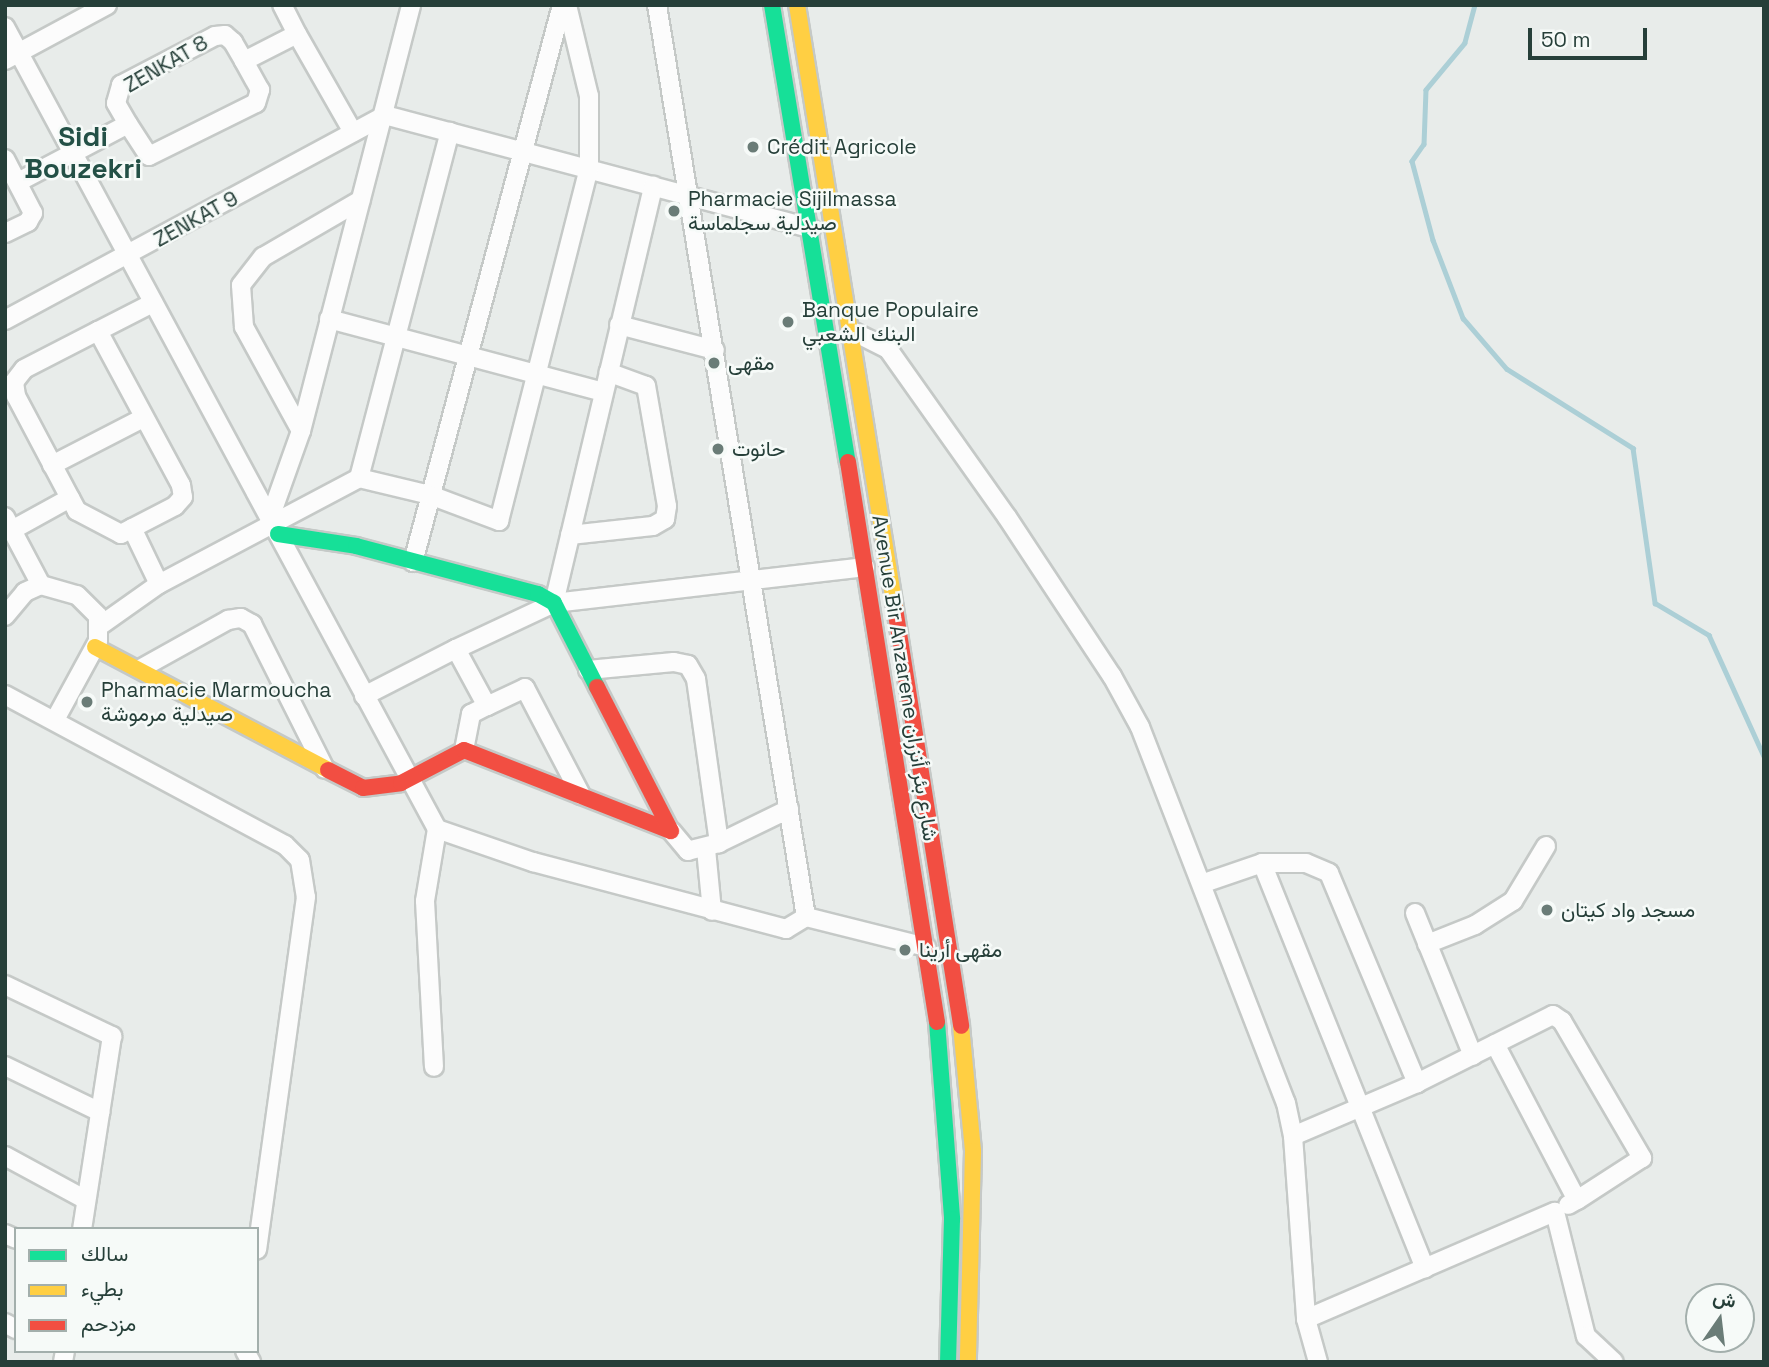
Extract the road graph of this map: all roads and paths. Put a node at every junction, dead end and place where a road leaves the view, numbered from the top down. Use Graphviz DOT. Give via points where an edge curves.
graph roads {
  1 [pos="107,5"];
  2 [pos="282,5"];
  3 [pos="411,5"];
  4 [pos="565,5"];
  5 [pos="657,5"];
  6 [pos="772,5"];
  7 [pos="797,5"];
  8 [pos="5,27"];
  9 [pos="297,34"];
  10 [pos="12,56"];
  11 [pos="244,61"];
  12 [pos="385,115"];
  13 [pos="128,124"];
  14 [pos="353,132"];
  15 [pos="450,132"];
  16 [pos="521,151"];
  17 [pos="73,153"];
  18 [pos="5,159"];
  19 [pos="589,169"];
  20 [pos="20,181"];
  21 [pos="653,187"];
  22 [pos="689,196"];
  23 [pos="361,200"];
  24 [pos="811,228"];
  25 [pos="5,233"];
  26 [pos="127,256"];
  27 [pos="153,303"];
  28 [pos="329,319"];
  29 [pos="5,320"];
  30 [pos="619,325"];
  31 [pos="98,331"];
  32 [pos="852,331"];
  33 [pos="396,338"];
  34 [pos="715,350"];
  35 [pos="467,356"];
  36 [pos="608,372"];
  37 [pos="537,375"];
  38 [pos="603,392"];
  39 [pos="143,418"];
  40 [pos="301,431"];
  41 [pos="52,465"];
  42 [pos="359,478"];
  43 [pos="430,495"];
  44 [pos="70,504"];
  45 [pos="9,524"];
  46 [pos="273,526"];
  47 [pos="127,531"];
  48 [pos="570,535"];
  49 [pos="413,562"];
  50 [pos="864,567"];
  51 [pos="752,583"];
  52 [pos="159,584"];
  53 [pos="41,585"];
  54 [pos="554,603"];
  55 [pos="6,615"];
  56 [pos="101,625"];
  57 [pos="95,647"];
  58 [pos="456,649"];
  59 [pos="140,669"];
  60 [pos="588,670"];
  61 [pos="364,696"];
  62 [pos="7,701"];
  63 [pos="487,706"];
  64 [pos="55,720"];
  65 [pos="464,750"];
  66 [pos="325,769"];
  67 [pos="409,779"];
  68 [pos="581,795"];
  69 [pos="789,809"];
  70 [pos="437,829"];
  71 [pos="671,831"];
  72 [pos="713,846"];
  73 [pos="1546,846"];
  74 [pos="1262,863"];
  75 [pos="1204,883"];
  76 [pos="712,911"];
  77 [pos="1415,913"];
  78 [pos="806,917"];
  79 [pos="1427,944"];
  80 [pos="926,947"];
  81 [pos="5,985"];
  82 [pos="1495,1044"];
  83 [pos="1474,1056"];
  84 [pos="5,1066"];
  85 [pos="435,1067"];
  86 [pos="1417,1083"];
  87 [pos="1358,1108"];
  88 [pos="100,1112"];
  89 [pos="1293,1136"];
  90 [pos="5,1156"];
  91 [pos="86,1200"];
  92 [pos="1577,1200"];
  93 [pos="1555,1212"];
  94 [pos="82,1227"];
  95 [pos="259,1236"];
  96 [pos="1425,1269"];
  97 [pos="1306,1319"];
  98 [pos="948,1362"];
  99 [pos="968,1362"];
  100 [pos="1318,1362"];
  101 [pos="1614,1362"];
  1 -- 10 [label="street"];
  2 -- 9 [label="street"];
  3 -- 12 [label="street"];
  4 -- 16 [label="street"];
  4 -- 19 [label="street" via="589,96"];
  5 -- 22 [label="street"];
  6 -- 24 [label="main road, Avenue Bir Anzarene شارع بئر أنزران"];
  7 -- 32 [label="main road, Avenue Bir Anzarene شارع بئر أنزران"];
  8 -- 10 [label="street"];
  9 -- 11 [label="street"];
  9 -- 14 [label="street"];
  10 -- 17 [label="street"];
  11 -- 13 [label="street, ZENKAT 8" via="233,42 215,36 121,85 116,103"];
  11 -- 13 [label="street, ZENKAT 8" via="260,90 256,103 149,156"];
  12 -- 14 [label="street, ZENKAT 9"];
  12 -- 15 [label="street"];
  12 -- 23 [label="street"];
  13 -- 17 [label="street"];
  14 -- 26 [label="street, ZENKAT 9"];
  15 -- 16 [label="street"];
  15 -- 33 [label="street"];
  16 -- 19 [label="street"];
  16 -- 35 [label="street"];
  17 -- 20 [label="street"];
  17 -- 26 [label="street"];
  18 -- 20 [label="street"];
  19 -- 21 [label="street"];
  19 -- 37 [label="street"];
  20 -- 25 [label="street" via="33,213 28,222"];
  21 -- 22 [label="street"];
  21 -- 30 [label="street"];
  22 -- 24 [label="street"];
  22 -- 34 [label="street"];
  23 -- 28 [label="street"];
  23 -- 40 [label="street" via="263,257 241,285 244,327"];
  24 -- 50 [label="main road, Avenue Bir Anzarene شارع بئر أنزران"];
  26 -- 27 [label="street"];
  26 -- 29 [label="street, ZENKAT 9"];
  27 -- 31 [label="street"];
  27 -- 46 [label="street"];
  28 -- 33 [label="street"];
  28 -- 40 [label="street"];
  30 -- 34 [label="street"];
  30 -- 36 [label="street"];
  31 -- 39 [label="street"];
  31 -- 41 [label="street" via="24,369 14,382 16,396"];
  32 -- 75 [label="street" via="888,349 1112,676 1140,727"];
  32 -- 99 [label="main road, Avenue Bir Anzarene شارع بئر أنزران" via="968,1077 973,1151"];
  33 -- 35 [label="street"];
  33 -- 42 [label="street"];
  34 -- 51 [label="street"];
  35 -- 37 [label="street"];
  35 -- 43 [label="street"];
  36 -- 38 [label="street"];
  36 -- 48 [label="street" via="646,386 667,506 665,519 653,526"];
  37 -- 38 [label="street"];
  37 -- 43 [label="street" via="499,521"];
  38 -- 48 [label="street"];
  39 -- 41 [label="street"];
  39 -- 47 [label="street" via="181,485 183,497 175,506"];
  40 -- 46 [label="street"];
  41 -- 44 [label="street"];
  42 -- 43 [label="street"];
  42 -- 46 [label="street"];
  43 -- 49 [label="street"];
  44 -- 45 [label="street"];
  44 -- 47 [label="street"];
  45 -- 53 [label="street"];
  46 -- 49 [label="main road"];
  46 -- 52 [label="street"];
  46 -- 61 [label="street"];
  47 -- 52 [label="street" via="141,544"];
  48 -- 54 [label="street"];
  49 -- 54 [label="main road" via="538,594"];
  50 -- 51 [label="street"];
  50 -- 80 [label="main road, Avenue Bir Anzarene شارع بئر أنزران"];
  51 -- 54 [label="street"];
  51 -- 69 [label="street"];
  52 -- 56 [label="street"];
  53 -- 55 [label="street" via="25,592"];
  53 -- 56 [label="street" via="77,595 94,610"];
  54 -- 58 [label="street"];
  54 -- 60 [label="main road"];
  56 -- 57 [label="street"];
  57 -- 59 [label="main road"];
  57 -- 64 [label="street"];
  58 -- 61 [label="street"];
  58 -- 63 [label="street"];
  59 -- 66 [label="main road"];
  59 -- 66 [label="street" via="228,620 241,618 252,624"];
  60 -- 71 [label="main road"];
  60 -- 72 [label="street" via="674,662 688,665 696,679"];
  61 -- 67 [label="street"];
  62 -- 64 [label="street"];
  63 -- 65 [label="street" via="471,714"];
  63 -- 68 [label="street" via="525,688"];
  64 -- 95 [label="street" via="285,845 300,860 306,897"];
  65 -- 67 [label="main road"];
  65 -- 68 [label="main road"];
  66 -- 67 [label="main road" via="363,788 382,789"];
  67 -- 70 [label="street"];
  68 -- 71 [label="main road"];
  69 -- 72 [label="street"];
  69 -- 78 [label="street"];
  70 -- 76 [label="street" via="533,862"];
  70 -- 85 [label="street" via="425,901"];
  71 -- 72 [label="street" via="688,851"];
  72 -- 76 [label="street"];
  73 -- 79 [label="street" via="1513,901 1475,925"];
  74 -- 75 [label="street"];
  74 -- 86 [label="street" via="1306,863 1329,873"];
  74 -- 87 [label="street"];
  75 -- 89 [label="street" via="1273,1064"];
  76 -- 78 [label="street" via="786,929"];
  77 -- 79 [label="street"];
  78 -- 80 [label="street"];
  79 -- 83 [label="street"];
  80 -- 98 [label="main road, Avenue Bir Anzarene شارع بئر أنزران" via="950,1143"];
  81 -- 88 [label="street" via="112,1036"];
  82 -- 83 [label="street"];
  82 -- 92 [label="street"];
  82 -- 92 [label="street" via="1543,1017 1553,1015 1562,1021 1640,1150 1642,1158 1636,1165"];
  83 -- 86 [label="street"];
  84 -- 88 [label="street"];
  86 -- 87 [label="street"];
  87 -- 89 [label="street"];
  87 -- 96 [label="street"];
  88 -- 91 [label="street"];
  89 -- 97 [label="street"];
  90 -- 91 [label="street"];
  91 -- 94 [label="street"];
  92 -- 93 [label="street"];
  93 -- 96 [label="street"];
  93 -- 101 [label="street" via="1586,1336"];
  96 -- 97 [label="street"];
  97 -- 100 [label="street"];
}
